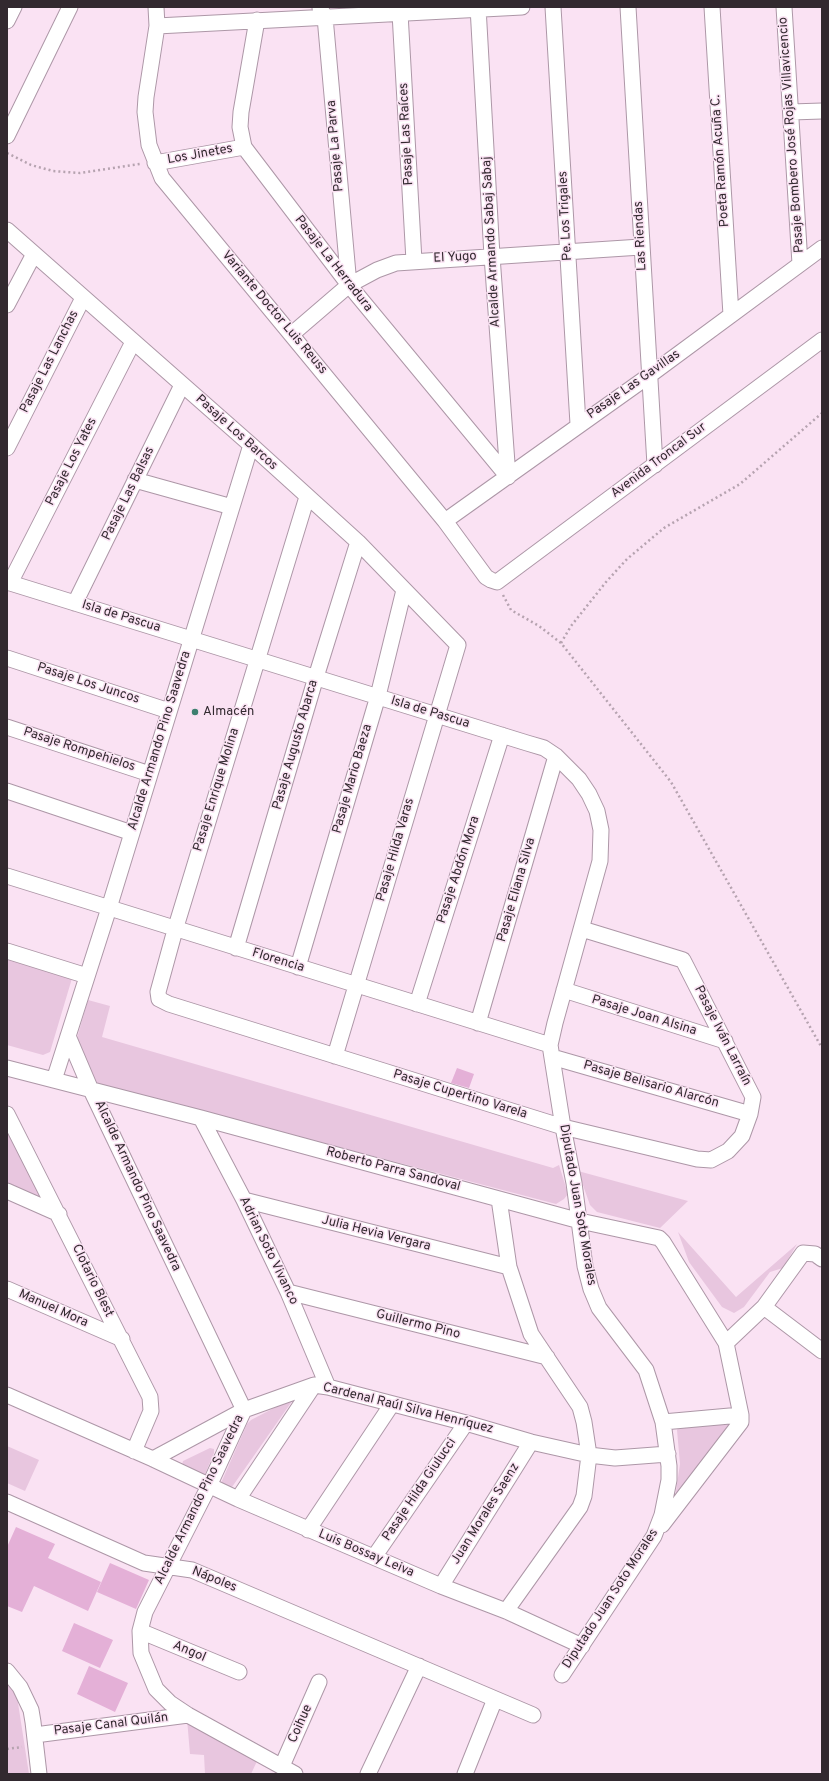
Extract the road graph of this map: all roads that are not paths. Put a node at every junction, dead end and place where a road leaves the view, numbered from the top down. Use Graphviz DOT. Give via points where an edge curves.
graph roads {
  1 [pos="14,7"];
  2 [pos="70,7"];
  3 [pos="156,7"];
  4 [pos="522,7"];
  5 [pos="553,7"];
  6 [pos="628,7"];
  7 [pos="712,7"];
  8 [pos="784,7"];
  9 [pos="479,8"];
  10 [pos="399,10"];
  11 [pos="323,12"];
  12 [pos="257,20"];
  13 [pos="7,21"];
  14 [pos="157,26"];
  15 [pos="822,111"];
  16 [pos="791,112"];
  17 [pos="7,136"];
  18 [pos="244,147"];
  19 [pos="155,163"];
  20 [pos="7,230"];
  21 [pos="641,247"];
  22 [pos="822,248"];
  23 [pos="568,252"];
  24 [pos="34,254"];
  25 [pos="492,256"];
  26 [pos="414,261"];
  27 [pos="800,264"];
  28 [pos="349,286"];
  29 [pos="83,298"];
  30 [pos="7,305"];
  31 [pos="731,315"];
  32 [pos="292,334"];
  33 [pos="822,340"];
  34 [pos="133,342"];
  35 [pos="650,375"];
  36 [pos="182,385"];
  37 [pos="578,424"];
  38 [pos="251,445"];
  39 [pos="7,448"];
  40 [pos="655,465"];
  41 [pos="508,476"];
  42 [pos="135,480"];
  43 [pos="307,497"];
  44 [pos="232,507"];
  45 [pos="445,521"];
  46 [pos="358,542"];
  47 [pos="9,582"];
  48 [pos="497,582"];
  49 [pos="404,590"];
  50 [pos="75,602"];
  51 [pos="191,639"];
  52 [pos="458,645"];
  53 [pos="7,658"];
  54 [pos="257,659"];
  55 [pos="316,677"];
  56 [pos="378,696"];
  57 [pos="169,711"];
  58 [pos="436,715"];
  59 [pos="7,727"];
  60 [pos="502,735"];
  61 [pos="556,756"];
  62 [pos="150,774"];
  63 [pos="7,791"];
  64 [pos="132,833"];
  65 [pos="7,876"];
  66 [pos="109,908"];
  67 [pos="582,929"];
  68 [pos="175,930"];
  69 [pos="236,948"];
  70 [pos="7,951"];
  71 [pos="298,967"];
  72 [pos="87,976"];
  73 [pos="356,985"];
  74 [pos="564,990"];
  75 [pos="158,992"];
  76 [pos="416,1004"];
  77 [pos="478,1023"];
  78 [pos="68,1036"];
  79 [pos="725,1041"];
  80 [pos="551,1051"];
  81 [pos="335,1056"];
  82 [pos="7,1068"];
  83 [pos="54,1080"];
  84 [pos="91,1090"];
  85 [pos="7,1114"];
  86 [pos="750,1114"];
  87 [pos="201,1118"];
  88 [pos="563,1127"];
  89 [pos="7,1191"];
  90 [pos="500,1199"];
  91 [pos="244,1200"];
  92 [pos="59,1214"];
  93 [pos="580,1221"];
  94 [pos="822,1259"];
  95 [pos="509,1267"];
  96 [pos="7,1289"];
  97 [pos="288,1292"];
  98 [pos="764,1307"];
  99 [pos="122,1340"];
  100 [pos="726,1343"];
  101 [pos="822,1351"];
  102 [pos="547,1357"];
  103 [pos="321,1386"];
  104 [pos="7,1395"];
  105 [pos="392,1404"];
  106 [pos="244,1410"];
  107 [pos="742,1416"];
  108 [pos="663,1422"];
  109 [pos="466,1423"];
  110 [pos="531,1442"];
  111 [pos="134,1451"];
  112 [pos="668,1454"];
  113 [pos="589,1455"];
  114 [pos="153,1459"];
  115 [pos="209,1486"];
  116 [pos="238,1499"];
  117 [pos="7,1502"];
  118 [pos="308,1530"];
  119 [pos="654,1536"];
  120 [pos="374,1557"];
  121 [pos="168,1566"];
  122 [pos="441,1586"];
  123 [pos="506,1611"];
  124 [pos="140,1631"];
  125 [pos="582,1646"];
  126 [pos="419,1666"];
  127 [pos="7,1671"];
  128 [pos="239,1672"];
  129 [pos="562,1675"];
  130 [pos="319,1682"];
  131 [pos="495,1699"];
  132 [pos="188,1715"];
  133 [pos="533,1715"];
  134 [pos="35,1734"];
  135 [pos="289,1770"];
  136 [pos="39,1774"];
  137 [pos="368,1774"];
  138 [pos="465,1774"];
  1 -- 13 [label="street"];
  2 -- 17 [label="street"];
  3 -- 14 [label="street, Variante Doctor Luis Reuss"];
  4 -- 9 [label="street"];
  5 -- 23 [label="street, Pe. Los Trigales"];
  6 -- 21 [label="street, Las Riendas"];
  7 -- 31 [label="street, Poeta Ramón Acuña C."];
  8 -- 16 [label="street, Pasaje Bombero José Rojas Villavicencio"];
  9 -- 10 [label="street"];
  9 -- 25 [label="street, Alcalde Armando Sabaj Sabaj"];
  10 -- 11 [label="street"];
  10 -- 26 [label="street, Pasaje Las Raíces"];
  11 -- 12 [label="street"];
  11 -- 28 [label="street, Pasaje La Parva"];
  12 -- 14 [label="street"];
  12 -- 18 [label="street, Pasaje La Herradura" via="241,112 240,127"];
  14 -- 19 [label="street, Variante Doctor Luis Reuss" via="145,112 149,145"];
  15 -- 16 [label="street"];
  16 -- 27 [label="street, Pasaje Bombero José Rojas Villavicencio"];
  18 -- 19 [label="street, Los Jinetes"];
  18 -- 28 [label="street, Pasaje La Herradura"];
  19 -- 32 [label="street, Variante Doctor Luis Reuss" via="162,178"];
  20 -- 24 [label="street, Pasaje Los Barcos"];
  21 -- 23 [label="street, El Yugo"];
  21 -- 35 [label="street, Las Riendas"];
  22 -- 27 [label="street, Pasaje Las Gavillas"];
  23 -- 25 [label="street, El Yugo"];
  23 -- 37 [label="street, Pe. Los Trigales"];
  24 -- 29 [label="street, Pasaje Los Barcos"];
  24 -- 30 [label="street"];
  25 -- 26 [label="street, El Yugo"];
  25 -- 41 [label="street, Alcalde Armando Sabaj Sabaj"];
  26 -- 28 [label="street, El Yugo" via="396,263 377,270"];
  27 -- 31 [label="street, Pasaje Las Gavillas"];
  28 -- 32 [label="street, El Yugo"];
  28 -- 41 [label="street, Pasaje La Herradura"];
  29 -- 34 [label="street, Pasaje Los Barcos"];
  29 -- 39 [label="street, Pasaje Las Lanchas"];
  31 -- 35 [label="street, Pasaje Las Gavillas"];
  32 -- 45 [label="street, Variante Doctor Luis Reuss"];
  33 -- 40 [label="street, Avenida Troncal Sur"];
  34 -- 36 [label="street, Pasaje Los Barcos"];
  34 -- 47 [label="street, Pasaje Los Yates"];
  35 -- 37 [label="street, Pasaje Las Gavillas"];
  35 -- 40 [label="street, Las Riendas"];
  36 -- 38 [label="street, Pasaje Los Barcos"];
  36 -- 42 [label="street, Pasaje Las Balsas"];
  37 -- 41 [label="street, Pasaje Las Gavillas"];
  38 -- 43 [label="street, Pasaje Los Barcos"];
  38 -- 44 [label="street, Alcalde Armando Pino Saavedra"];
  40 -- 48 [label="street, Avenida Troncal Sur"];
  41 -- 45 [label="street, Pasaje Las Gavillas"];
  42 -- 44 [label="street"];
  42 -- 50 [label="street, Pasaje Las Balsas"];
  43 -- 46 [label="street, Pasaje Los Barcos"];
  43 -- 54 [label="street, Pasaje Enrique Molina"];
  44 -- 51 [label="street, Alcalde Armando Pino Saavedra"];
  45 -- 48 [label="street, Variante Doctor Luis Reuss" via="486,577"];
  46 -- 49 [label="street, Pasaje Los Barcos"];
  46 -- 55 [label="street, Pasaje Augusto Abarca"];
  47 -- 50 [label="street, Isla de Pascua"];
  49 -- 52 [label="street, Pasaje Los Barcos"];
  49 -- 56 [label="street, Pasaje Mario Baeza"];
  50 -- 51 [label="street, Isla de Pascua"];
  51 -- 54 [label="street, Isla de Pascua"];
  51 -- 57 [label="street, Alcalde Armando Pino Saavedra"];
  52 -- 58 [label="street, Pasaje Hilda Varas"];
  53 -- 57 [label="street, Pasaje Los Juncos"];
  54 -- 55 [label="street, Isla de Pascua"];
  54 -- 68 [label="street, Pasaje Enrique Molina"];
  55 -- 56 [label="street, Isla de Pascua"];
  55 -- 69 [label="street, Pasaje Augusto Abarca"];
  56 -- 58 [label="street, Isla de Pascua"];
  56 -- 71 [label="street, Pasaje Mario Baeza"];
  57 -- 62 [label="street, Alcalde Armando Pino Saavedra"];
  58 -- 60 [label="street, Isla de Pascua"];
  58 -- 73 [label="street, Pasaje Hilda Varas"];
  59 -- 62 [label="street, Pasaje Rompehielos"];
  60 -- 61 [label="street, Isla de Pascua" via="544,748"];
  60 -- 76 [label="street, Pasaje Abdón Mora"];
  61 -- 67 [label="street, Isla de Pascua" via="579,779 589,794 601,830 600,861"];
  61 -- 77 [label="street, Pasaje Eliana Silva"];
  62 -- 64 [label="street, Alcalde Armando Pino Saavedra"];
  63 -- 64 [label="street"];
  64 -- 66 [label="street, Alcalde Armando Pino Saavedra"];
  65 -- 66 [label="street, Florencia"];
  66 -- 68 [label="street, Florencia"];
  66 -- 72 [label="street, Alcalde Armando Pino Saavedra"];
  67 -- 74 [label="street, Isla de Pascua"];
  67 -- 79 [label="street, Pasaje Iván Larraín" via="683,960"];
  68 -- 69 [label="street, Florencia"];
  68 -- 75 [label="street, Pasaje Enrique Molina"];
  69 -- 71 [label="street, Florencia"];
  70 -- 72 [label="street"];
  71 -- 73 [label="street, Florencia"];
  72 -- 78 [label="street, Alcalde Armando Pino Saavedra"];
  73 -- 76 [label="street, Florencia"];
  73 -- 81 [label="street, Pasaje Hilda Varas"];
  74 -- 79 [label="street, Pasaje Joan Alsina"];
  74 -- 80 [label="street, Isla de Pascua"];
  75 -- 81 [label="street, Pasaje Cupertino Varela" via="159,998 169,1004"];
  76 -- 77 [label="street, Florencia"];
  77 -- 80 [label="street, Florencia"];
  78 -- 83 [label="street, Alcalde Armando Pino Saavedra"];
  78 -- 84 [label="street, Alcalde Armando Pino Saavedra"];
  79 -- 86 [label="street, Pasaje Iván Larraín" via="753,1097"];
  80 -- 86 [label="street, Pasaje Belisario Alarcón"];
  80 -- 88 [label="street, Diputado Juan Soto Morales"];
  81 -- 88 [label="street, Pasaje Cupertino Varela"];
  82 -- 83 [label="street, Roberto Parra Sandoval"];
  83 -- 84 [label="street, Roberto Parra Sandoval"];
  84 -- 87 [label="street, Roberto Parra Sandoval"];
  84 -- 106 [label="street, Alcalde Armando Pino Saavedra"];
  85 -- 92 [label="street, Clotario Blest"];
  86 -- 88 [label="street, Pasaje Cupertino Varela" via="742,1136 728,1151 712,1160 697,1159"];
  87 -- 90 [label="street, Roberto Parra Sandoval"];
  87 -- 91 [label="street, Adrian Soto Vivanco"];
  88 -- 93 [label="street, Diputado Juan Soto Morales"];
  89 -- 92 [label="street"];
  90 -- 93 [label="street, Roberto Parra Sandoval"];
  90 -- 95 [label="street"];
  91 -- 95 [label="street, Julia Hevia Vergara"];
  91 -- 97 [label="street, Adrian Soto Vivanco"];
  92 -- 99 [label="street, Clotario Blest"];
  93 -- 100 [label="street, Roberto Parra Sandoval" via="652,1236 663,1242"];
  93 -- 108 [label="street, Diputado Juan Soto Morales" via="585,1266 591,1289 599,1308 646,1370"];
  94 -- 98 [label="street" via="815,1254 803,1253"];
  95 -- 102 [label="street" via="531,1334"];
  96 -- 99 [label="street, Manuel Mora"];
  97 -- 102 [label="street, Guillermo Pino"];
  97 -- 103 [label="street, Adrian Soto Vivanco"];
  98 -- 100 [label="street"];
  98 -- 101 [label="street"];
  99 -- 111 [label="street, Clotario Blest" via="151,1402 151,1411"];
  100 -- 107 [label="street, Roberto Parra Sandoval"];
  102 -- 113 [label="street" via="580,1407"];
  103 -- 105 [label="street, Cardenal Raúl Silva Henríquez"];
  103 -- 106 [label="street, Cardenal Raúl Silva Henríquez"];
  103 -- 116 [label="street"];
  104 -- 111 [label="street"];
  105 -- 109 [label="street, Cardenal Raúl Silva Henríquez"];
  105 -- 118 [label="street"];
  106 -- 114 [label="street, Cardenal Raúl Silva Henríquez"];
  106 -- 115 [label="street, Alcalde Armando Pino Saavedra"];
  107 -- 108 [label="street"];
  107 -- 119 [label="street" via="741,1422"];
  108 -- 112 [label="street, Diputado Juan Soto Morales"];
  109 -- 110 [label="street, Cardenal Raúl Silva Henríquez"];
  109 -- 120 [label="street, Pasaje Hilda Giulucci"];
  110 -- 113 [label="street, Cardenal Raúl Silva Henríquez"];
  110 -- 122 [label="street, Juan Morales Saenz"];
  111 -- 114 [label="street"];
  112 -- 113 [label="street, Cardenal Raúl Silva Henríquez" via="615,1458"];
  112 -- 119 [label="street, Diputado Juan Soto Morales" via="669,1480 662,1515"];
  113 -- 123 [label="street" via="584,1496 580,1507"];
  114 -- 115 [label="street, Luis Bossay Leiva"];
  115 -- 116 [label="street, Luis Bossay Leiva"];
  115 -- 121 [label="street, Alcalde Armando Pino Saavedra"];
  116 -- 118 [label="street, Luis Bossay Leiva"];
  117 -- 121 [label="street, Nápoles" via="144,1563"];
  118 -- 120 [label="street, Luis Bossay Leiva"];
  119 -- 125 [label="street, Diputado Juan Soto Morales"];
  120 -- 122 [label="street, Luis Bossay Leiva"];
  121 -- 124 [label="street, Alcalde Armando Pino Saavedra" via="145,1612"];
  121 -- 126 [label="street, Nápoles" via="192,1570"];
  122 -- 123 [label="street, Luis Bossay Leiva"];
  123 -- 125 [label="street, Luis Bossay Leiva"];
  124 -- 128 [label="street, Angol"];
  124 -- 132 [label="street, Alcalde Armando Pino Saavedra" via="141,1653 156,1689 170,1703"];
  125 -- 129 [label="street, Diputado Juan Soto Morales"];
  126 -- 131 [label="street"];
  126 -- 137 [label="street"];
  127 -- 134 [label="street" via="26,1698"];
  130 -- 135 [label="street, Coihue"];
  131 -- 133 [label="street"];
  131 -- 138 [label="street"];
  132 -- 134 [label="street, Pasaje Canal Quilán"];
  132 -- 135 [label="street, Alcalde Armando Pino Saavedra"];
  134 -- 136 [label="street"];
}
